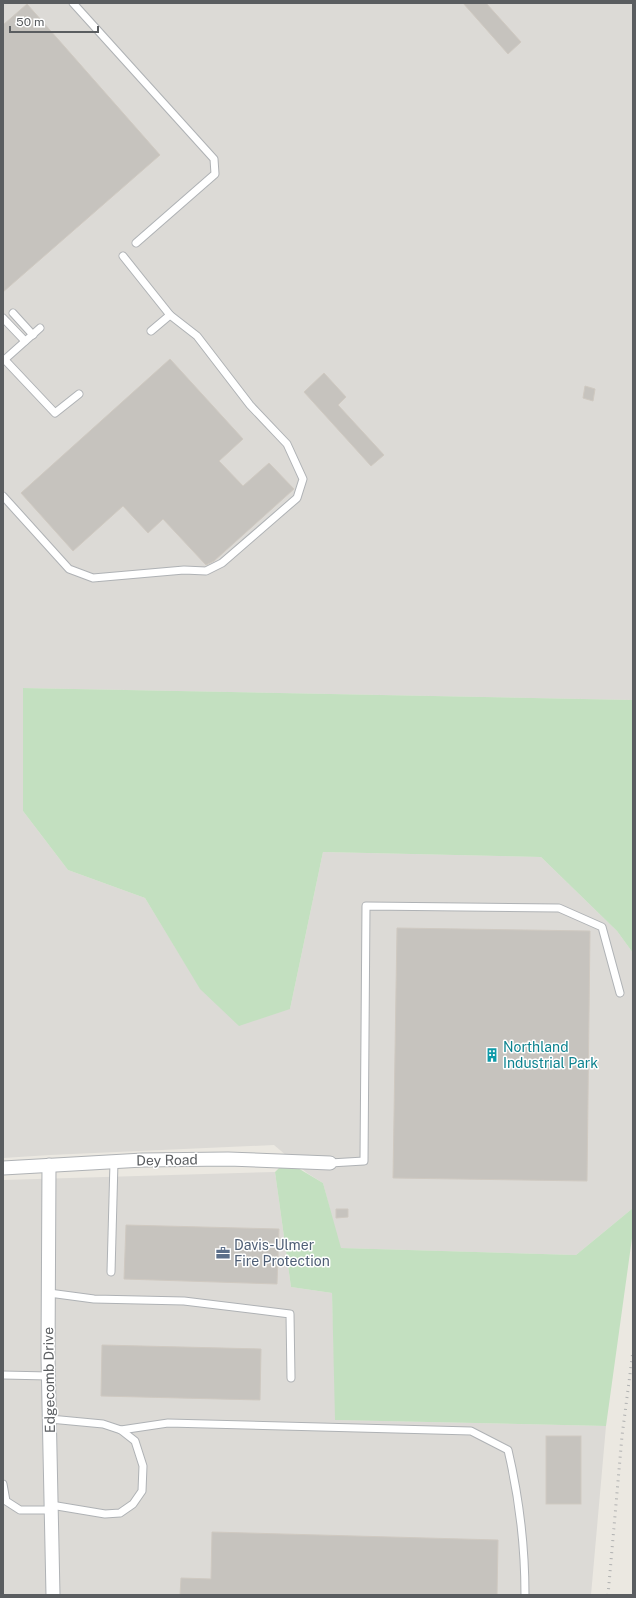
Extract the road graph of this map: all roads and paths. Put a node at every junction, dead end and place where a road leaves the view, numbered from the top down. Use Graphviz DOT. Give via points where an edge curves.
graph roads {
  1 [pos="73,3"];
  2 [pos="136,243"];
  3 [pos="123,256"];
  4 [pos="13,312"];
  5 [pos="170,315"];
  6 [pos="3,318"];
  7 [pos="40,328"];
  8 [pos="151,331"];
  9 [pos="33,335"];
  10 [pos="25,342"];
  11 [pos="4,360"];
  12 [pos="79,394"];
  13 [pos="3,496"];
  14 [pos="620,993"];
  15 [pos="114,1162"];
  16 [pos="330,1163"];
  17 [pos="49,1165"];
  18 [pos="3,1168"];
  19 [pos="111,1272"];
  20 [pos="49,1293"];
  21 [pos="3,1375"];
  22 [pos="49,1376"];
  23 [pos="291,1378"];
  24 [pos="50,1419"];
  25 [pos="121,1430"];
  26 [pos="3,1484"];
  27 [pos="51,1508"];
  28 [pos="53,1595"];
  29 [pos="525,1595"];
  1 -- 2 [label="lane" via="214,159 215,174"];
  3 -- 5 [label="lane"];
  4 -- 9 [label="lane"];
  5 -- 8 [label="lane"];
  5 -- 13 [label="lane" via="197,336 250,405 287,444 303,479 297,498 222,563 206,571 184,570 93,578 69,568"];
  6 -- 10 [label="lane"];
  7 -- 9 [label="lane"];
  9 -- 10 [label="lane"];
  10 -- 11 [label="lane"];
  11 -- 12 [label="lane" via="55,413"];
  14 -- 16 [label="lane" via="602,927 559,908 366,906 364,1161"];
  15 -- 16 [label="street, Dey Road" via="228,1159"];
  15 -- 17 [label="street, Dey Road"];
  15 -- 19 [label="lane"];
  17 -- 18 [label="street, Dey Road"];
  17 -- 20 [label="street, Edgecomb Drive"];
  20 -- 22 [label="street, Edgecomb Drive"];
  20 -- 23 [label="lane" via="94,1299 184,1301 290,1314"];
  21 -- 22 [label="lane"];
  22 -- 24 [label="street, Edgecomb Drive"];
  24 -- 25 [label="lane" via="104,1424"];
  24 -- 27 [label="street, Edgecomb Drive"];
  25 -- 27 [label="lane" via="135,1441 143,1466 142,1490 133,1504 120,1513 105,1514"];
  25 -- 29 [label="lane" via="168,1423 471,1431 508,1450 514,1474 525,1563"];
  26 -- 27 [label="lane" via="6,1500 20,1510"];
  27 -- 28 [label="street, Edgecomb Drive"];
}
